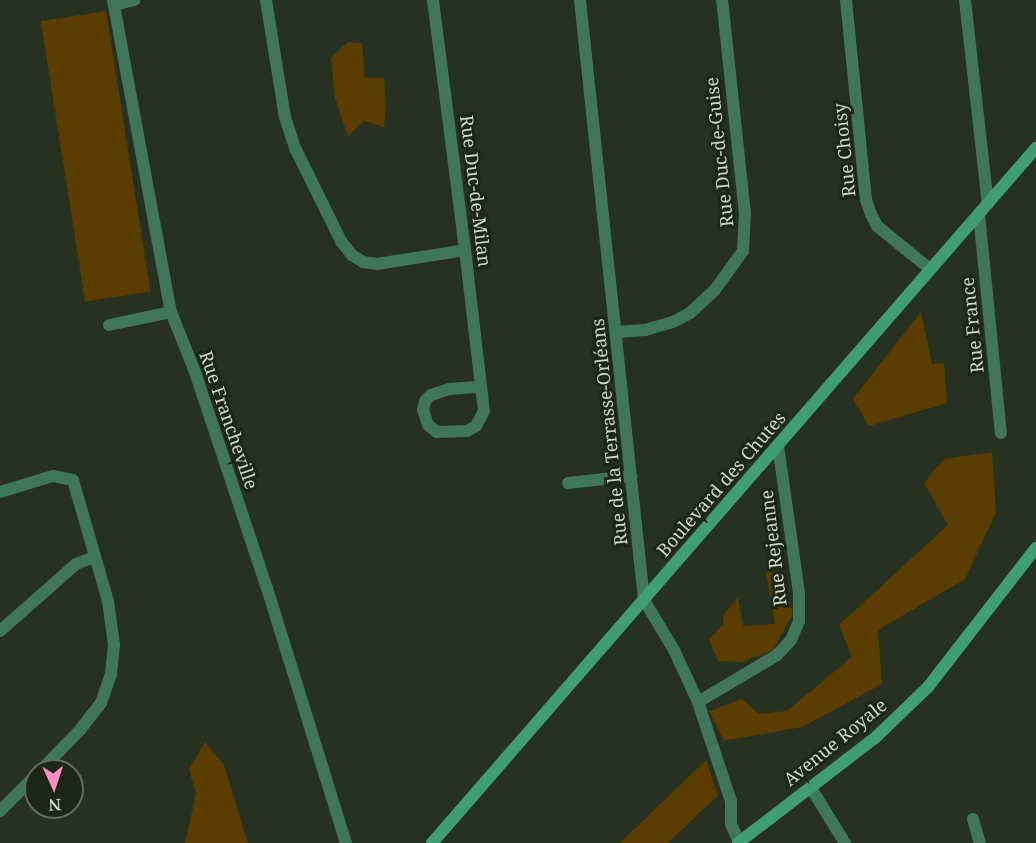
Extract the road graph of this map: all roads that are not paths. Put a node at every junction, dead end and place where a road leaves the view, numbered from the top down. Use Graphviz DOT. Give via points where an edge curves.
graph roads {
  1 [pos="134,0"];
  2 [pos="266,0"];
  3 [pos="433,0"];
  4 [pos="580,0"];
  5 [pos="722,0"];
  6 [pos="846,0"];
  7 [pos="965,0"];
  8 [pos="113,2"];
  9 [pos="1036,148"];
  10 [pos="988,204"];
  11 [pos="979,214"];
  12 [pos="465,250"];
  13 [pos="930,269"];
  14 [pos="171,312"];
  15 [pos="109,325"];
  16 [pos="617,332"];
  17 [pos="481,387"];
  18 [pos="1001,433"];
  19 [pos="778,446"];
  20 [pos="632,476"];
  21 [pos="568,483"];
  22 [pos="0,492"];
  23 [pos="1035,551"];
  24 [pos="94,557"];
  25 [pos="644,600"];
  26 [pos="0,631"];
  27 [pos="698,702"];
  28 [pos="52,759"];
  29 [pos="24,787"];
  30 [pos="811,788"];
  31 [pos="0,811"];
  32 [pos="973,819"];
  33 [pos="738,842"];
  34 [pos="346,843"];
  35 [pos="432,843"];
  36 [pos="845,843"];
  37 [pos="980,843"];
  1 -- 8 [label="street"];
  2 -- 12 [label="street" via="285,117 306,170 341,241 352,255 377,264"];
  3 -- 12 [label="street, Rue Duc-de-Milan"];
  4 -- 16 [label="street, Rue de la Terrasse-Orléans"];
  5 -- 16 [label="street, Rue Duc-de-Guise" via="745,214 743,250 714,291 690,313 645,330"];
  6 -- 13 [label="street, Rue Choisy" via="870,214 877,225"];
  7 -- 10 [label="street"];
  8 -- 14 [label="street, Rue Francheville"];
  9 -- 10 [label="street, Boulevard des Chutes"];
  10 -- 11 [label="street, Boulevard des Chutes"];
  11 -- 13 [label="street, Boulevard des Chutes"];
  11 -- 18 [label="street, Rue France"];
  12 -- 17 [label="street, Rue Duc-de-Milan"];
  13 -- 19 [label="street, Boulevard des Chutes"];
  14 -- 15 [label="street"];
  14 -- 34 [label="street, Rue Francheville" via="267,588"];
  16 -- 20 [label="street, Rue de la Terrasse-Orléans"];
  17 -- 17 [label="street, Rue Duc-de-Milan" via="484,411 476,426 466,431 437,432 428,425 423,410 431,395 449,389"];
  19 -- 25 [label="street, Boulevard des Chutes"];
  19 -- 27 [label="street, Rue Rejeanne" via="800,621 791,640 777,655"];
  20 -- 21 [label="street"];
  20 -- 25 [label="street, Rue de la Terrasse-Orléans"];
  22 -- 24 [label="street" via="53,476 73,480"];
  23 -- 30 [label="street, Avenue Royale" via="927,687 876,737"];
  24 -- 26 [label="street" via="76,564"];
  24 -- 28 [label="street" via="108,601 114,645 111,674 101,703"];
  25 -- 27 [label="street, Rue de la Terrasse-Orléans" via="674,650"];
  25 -- 35 [label="street, Boulevard des Chutes"];
  27 -- 33 [label="street, Rue de la Terrasse-Orléans" via="731,801 731,824"];
  29 -- 31 [label="street"];
  30 -- 33 [label="street, Avenue Royale"];
  30 -- 36 [label="street"];
  32 -- 37 [label="street"];
}
